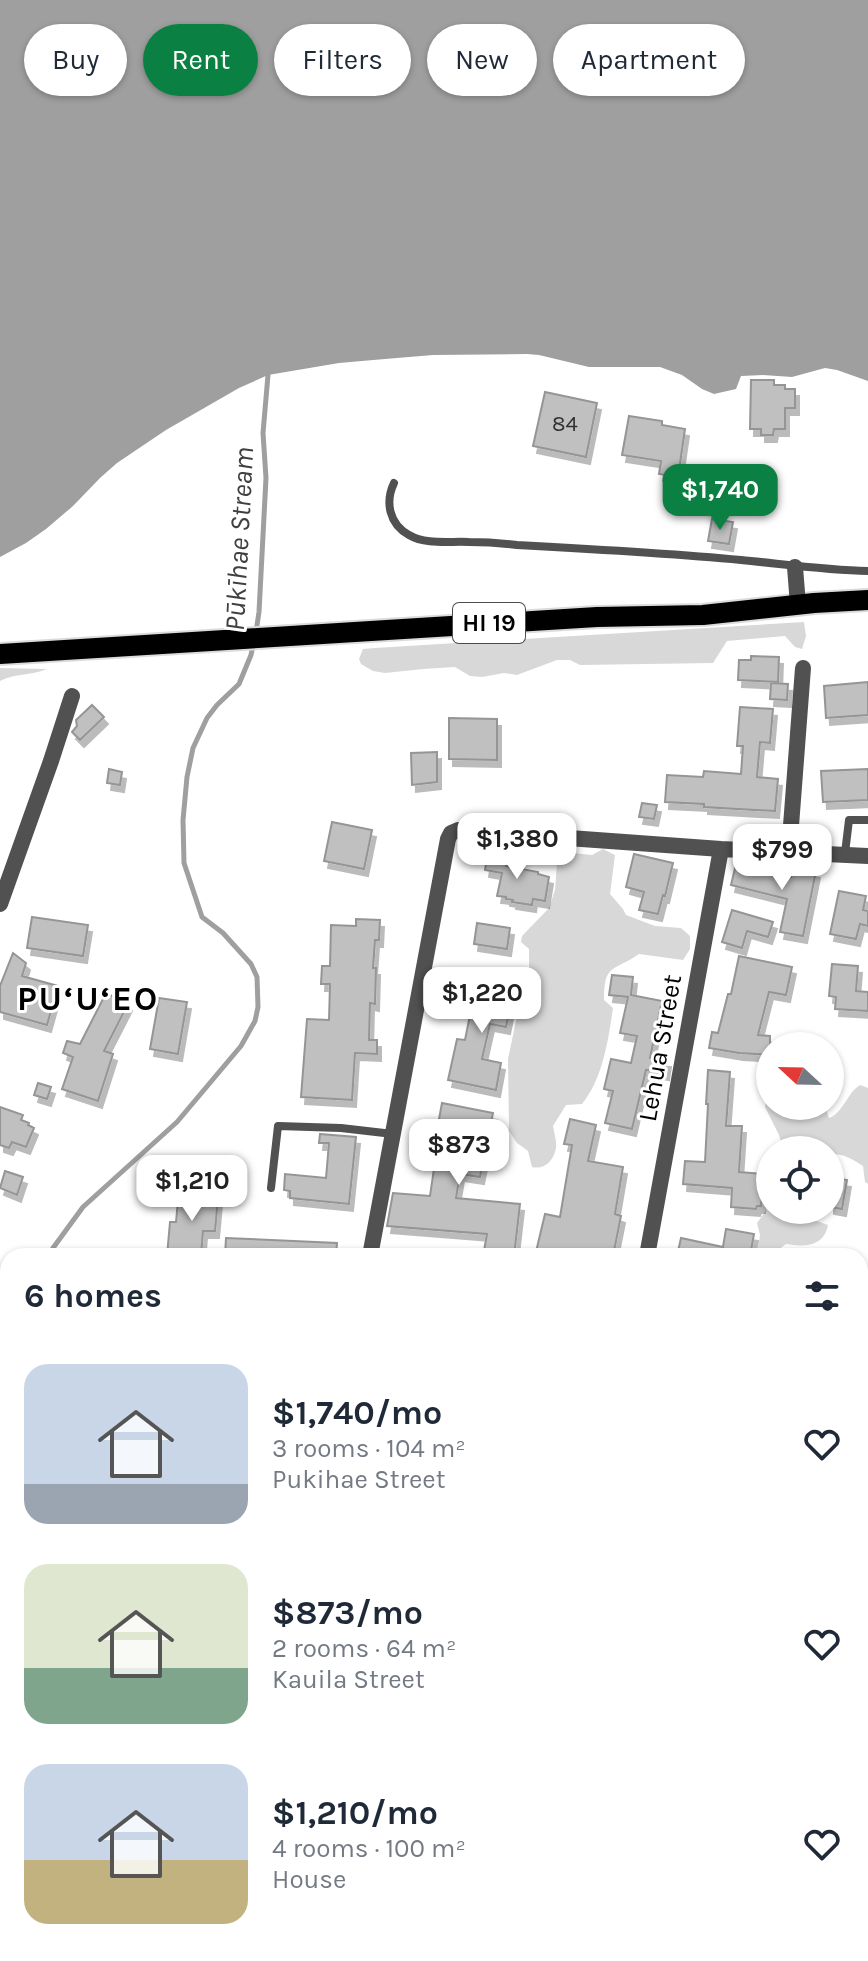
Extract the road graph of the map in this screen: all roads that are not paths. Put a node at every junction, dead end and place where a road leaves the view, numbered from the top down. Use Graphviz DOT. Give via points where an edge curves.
graph roads {
  1 [pos="394,483"];
  2 [pos="795,567"];
  3 [pos="868,571"];
  4 [pos="868,600"];
  5 [pos="798,605"];
  6 [pos="0,654"];
  7 [pos="803,668"];
  8 [pos="72,696"];
  9 [pos="868,820"];
  10 [pos="721,849"];
  11 [pos="789,852"];
  12 [pos="845,853"];
  13 [pos="868,856"];
  14 [pos="0,904"];
  15 [pos="393,1134"];
  16 [pos="271,1188"];
  17 [pos="372,1248"];
  18 [pos="648,1248"];
  1 -- 2 [label="lane" via="389,495 394,521 421,541"];
  2 -- 3 [label="lane"];
  2 -- 5 [label="street"];
  4 -- 5 [label="main road, HI 19"];
  5 -- 6 [label="main road, HI 19" via="703,615"];
  7 -- 11 [label="street"];
  8 -- 14 [label="street"];
  9 -- 12 [label="lane" via="849,820"];
  10 -- 11 [label="street"];
  10 -- 15 [label="street" via="451,833"];
  10 -- 18 [label="street, Lehua Street"];
  11 -- 12 [label="street"];
  12 -- 13 [label="street"];
  15 -- 16 [label="lane" via="278,1126"];
  15 -- 17 [label="street"];
}
